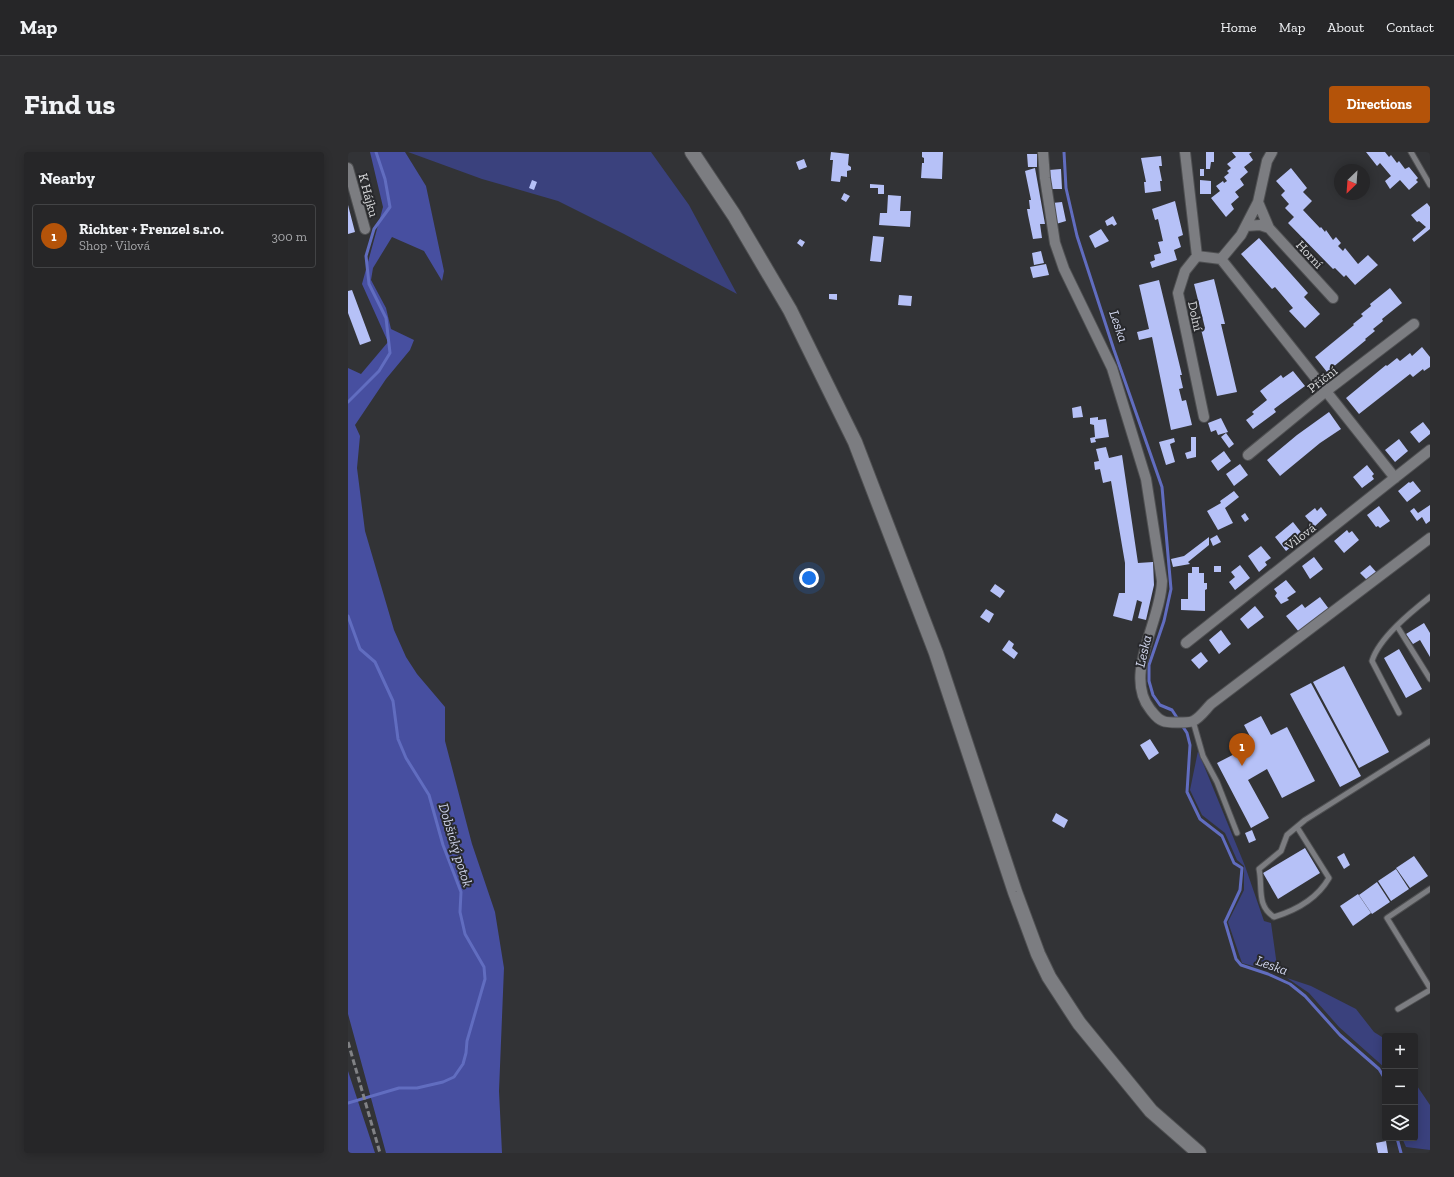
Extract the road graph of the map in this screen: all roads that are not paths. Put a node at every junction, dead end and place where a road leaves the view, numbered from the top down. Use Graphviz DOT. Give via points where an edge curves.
graph roads {
  1 [pos="692,152"];
  2 [pos="1044,152"];
  3 [pos="1184,152"];
  4 [pos="1272,152"];
  5 [pos="1410,152"];
  6 [pos="348,168"];
  7 [pos="1430,185"];
  8 [pos="1258,202"];
  9 [pos="1246,226"];
  10 [pos="1269,228"];
  11 [pos="365,229"];
  12 [pos="1197,256"];
  13 [pos="1221,259"];
  14 [pos="1332,298"];
  15 [pos="1414,324"];
  16 [pos="1325,392"];
  17 [pos="1204,417"];
  18 [pos="1430,450"];
  19 [pos="1248,455"];
  20 [pos="1395,478"];
  21 [pos="1430,538"];
  22 [pos="1430,597"];
  23 [pos="1397,626"];
  24 [pos="1186,643"];
  25 [pos="1430,678"];
  26 [pos="1399,712"];
  27 [pos="1190,721"];
  28 [pos="1430,741"];
  29 [pos="1297,827"];
  30 [pos="1237,833"];
  31 [pos="1430,889"];
  32 [pos="1430,989"];
  33 [pos="1398,1009"];
  34 [pos="1198,1153"];
  1 -- 34 [label="main road" via="734,215 790,310 855,442 936,652 1015,892 1049,977 1079,1023 1151,1111"];
  2 -- 27 [label="street" via="1045,178 1055,243 1064,269 1112,368 1146,479 1162,592 1139,670 1140,689 1146,704 1158,719 1166,723"];
  3 -- 12 [label="street"];
  4 -- 8 [label="street" via="1267,161"];
  5 -- 7 [label="lane"];
  6 -- 11 [label="street, K Hájku"];
  8 -- 9 [label="street"];
  8 -- 10 [label="street, Horní"];
  9 -- 10 [label="street" via="1260,225"];
  9 -- 13 [label="street"];
  10 -- 14 [label="street, Horní"];
  12 -- 13 [label="street"];
  12 -- 17 [label="street, Dolní" via="1184,271 1178,293"];
  13 -- 16 [label="street"];
  15 -- 16 [label="street, Příční"];
  16 -- 19 [label="street, Příční"];
  16 -- 20 [label="street"];
  18 -- 20 [label="street, Vilová"];
  20 -- 24 [label="street, Vilová"];
  21 -- 27 [label="street"];
  22 -- 23 [label="lane"];
  23 -- 25 [label="lane"];
  23 -- 26 [label="lane" via="1374,653 1372,661"];
  27 -- 30 [label="lane"];
  28 -- 29 [label="lane"];
  29 -- 29 [label="lane" via="1287,835 1281,851 1259,870 1261,901 1268,913 1274,917 1305,904 1318,894 1329,878"];
  31 -- 32 [label="lane" via="1386,918"];
  32 -- 33 [label="lane"];
}
